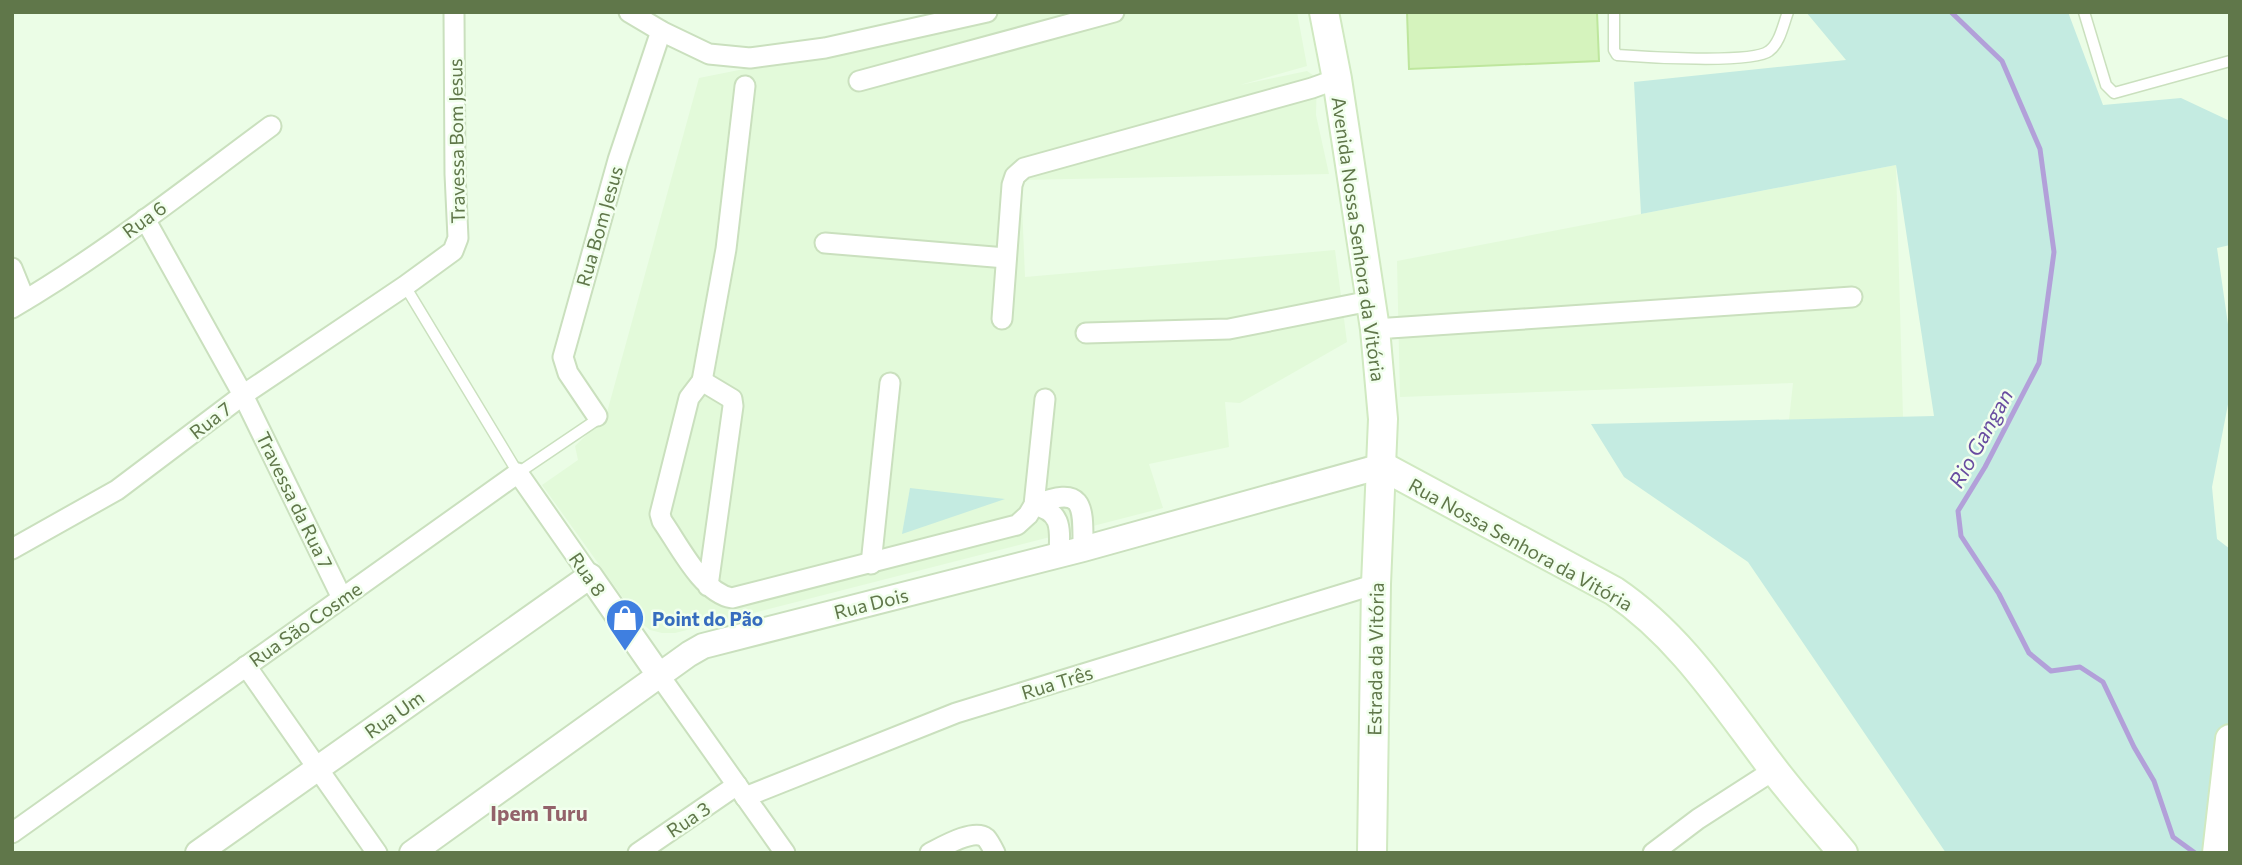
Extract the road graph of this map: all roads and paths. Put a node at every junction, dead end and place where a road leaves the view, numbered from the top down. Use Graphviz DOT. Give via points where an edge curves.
graph roads {
  1 [pos="454,12"];
  2 [pos="629,12"];
  3 [pos="987,12"];
  4 [pos="1114,12"];
  5 [pos="1324,12"];
  6 [pos="1614,12"];
  7 [pos="1787,12"];
  8 [pos="2084,12"];
  9 [pos="661,31"];
  10 [pos="2230,61"];
  11 [pos="1337,79"];
  12 [pos="859,80"];
  13 [pos="744,86"];
  14 [pos="271,126"];
  15 [pos="145,219"];
  16 [pos="825,243"];
  17 [pos="1006,258"];
  18 [pos="12,268"];
  19 [pos="405,286"];
  20 [pos="1852,297"];
  21 [pos="1370,301"];
  22 [pos="19,304"];
  23 [pos="1002,319"];
  24 [pos="1375,330"];
  25 [pos="1086,333"];
  26 [pos="702,381"];
  27 [pos="890,383"];
  28 [pos="243,395"];
  29 [pos="1045,399"];
  30 [pos="597,416"];
  31 [pos="1382,466"];
  32 [pos="518,473"];
  33 [pos="1410,483"];
  34 [pos="1380,498"];
  35 [pos="1034,505"];
  36 [pos="12,549"];
  37 [pos="1083,549"];
  38 [pos="1059,555"];
  39 [pos="871,564"];
  40 [pos="590,576"];
  41 [pos="1376,584"];
  42 [pos="708,586"];
  43 [pos="342,598"];
  44 [pos="246,666"];
  45 [pos="659,675"];
  46 [pos="2230,739"];
  47 [pos="318,768"];
  48 [pos="1774,770"];
  49 [pos="741,791"];
  50 [pos="12,833"];
  51 [pos="2218,842"];
  52 [pos="198,853"];
  53 [pos="377,853"];
  54 [pos="412,853"];
  55 [pos="638,853"];
  56 [pos="785,853"];
  57 [pos="930,853"];
  58 [pos="995,853"];
  59 [pos="1372,853"];
  60 [pos="1653,853"];
  61 [pos="1843,853"];
  1 -- 19 [label="street, Travessa Bom Jesus" via="458,237 453,251"];
  2 -- 9 [label="street"];
  3 -- 9 [label="street" via="825,48 750,58 717,56"];
  4 -- 12 [label="street"];
  5 -- 11 [label="main road, Avenida Nossa Senhora da Vitória"];
  6 -- 7 [label="lane" via="1617,55 1753,58 1768,53 1777,42"];
  8 -- 10 [label="lane" via="2106,85 2114,93"];
  9 -- 30 [label="street, Rua Bom Jesus" via="618,160 563,357 568,373"];
  11 -- 17 [label="street" via="1024,168 1012,185"];
  11 -- 21 [label="main road, Avenida Nossa Senhora da Vitória"];
  13 -- 26 [label="street" via="726,249"];
  14 -- 15 [label="street, Rua 6"];
  15 -- 22 [label="street, Rua 6"];
  15 -- 28 [label="street, Travessa da Rua 7"];
  16 -- 17 [label="street"];
  17 -- 23 [label="street"];
  18 -- 22 [label="street"];
  19 -- 28 [label="street, Rua 7"];
  19 -- 32 [label="lane, Rua 8"];
  20 -- 24 [label="street"];
  21 -- 24 [label="main road, Avenida Nossa Senhora da Vitória"];
  21 -- 25 [label="street" via="1229,330"];
  24 -- 31 [label="main road, Avenida Nossa Senhora da Vitória"];
  26 -- 42 [label="street" via="728,394 733,406"];
  26 -- 42 [label="street" via="689,398 660,514"];
  27 -- 39 [label="street"];
  28 -- 36 [label="street, Rua 7" via="117,490"];
  28 -- 43 [label="street, Travessa da Rua 7"];
  29 -- 35 [label="street"];
  30 -- 32 [label="lane, Rua São Cosme"];
  31 -- 33 [label="main road, Rua Nossa Senhora da Vitória"];
  31 -- 34 [label="main road, Estrada da Vitória"];
  31 -- 37 [label="street, Rua Dois"];
  32 -- 40 [label="street, Rua 8"];
  32 -- 43 [label="street, Rua São Cosme"];
  33 -- 34 [label="main road" via="1390,488"];
  33 -- 48 [label="main road, Rua Nossa Senhora da Vitória" via="1636,606 1678,645"];
  34 -- 41 [label="main road, Estrada da Vitória"];
  35 -- 37 [label="street" via="1065,496 1077,501 1082,508"];
  35 -- 38 [label="street" via="1048,509 1057,519"];
  35 -- 39 [label="street" via="1023,521 1010,528"];
  37 -- 38 [label="street, Rua Dois"];
  38 -- 45 [label="street, Rua Dois" via="703,646"];
  39 -- 42 [label="street" via="732,598"];
  40 -- 45 [label="street, Rua 8"];
  40 -- 47 [label="street, Rua Um"];
  41 -- 49 [label="street, Rua Três" via="956,713"];
  41 -- 59 [label="main road, Estrada da Vitória"];
  43 -- 44 [label="street, Rua São Cosme"];
  44 -- 47 [label="street"];
  44 -- 50 [label="street, Rua São Cosme"];
  45 -- 49 [label="street, Rua 8"];
  45 -- 54 [label="street, Rua Dois"];
  46 -- 51 [label="main road"];
  47 -- 52 [label="street, Rua Um"];
  47 -- 53 [label="street"];
  48 -- 60 [label="street"];
  48 -- 61 [label="main road, Rua Nossa Senhora da Vitória"];
  49 -- 55 [label="street, Rua 3"];
  49 -- 56 [label="street, Rua 8"];
  57 -- 58 [label="street" via="979,835"];
}
